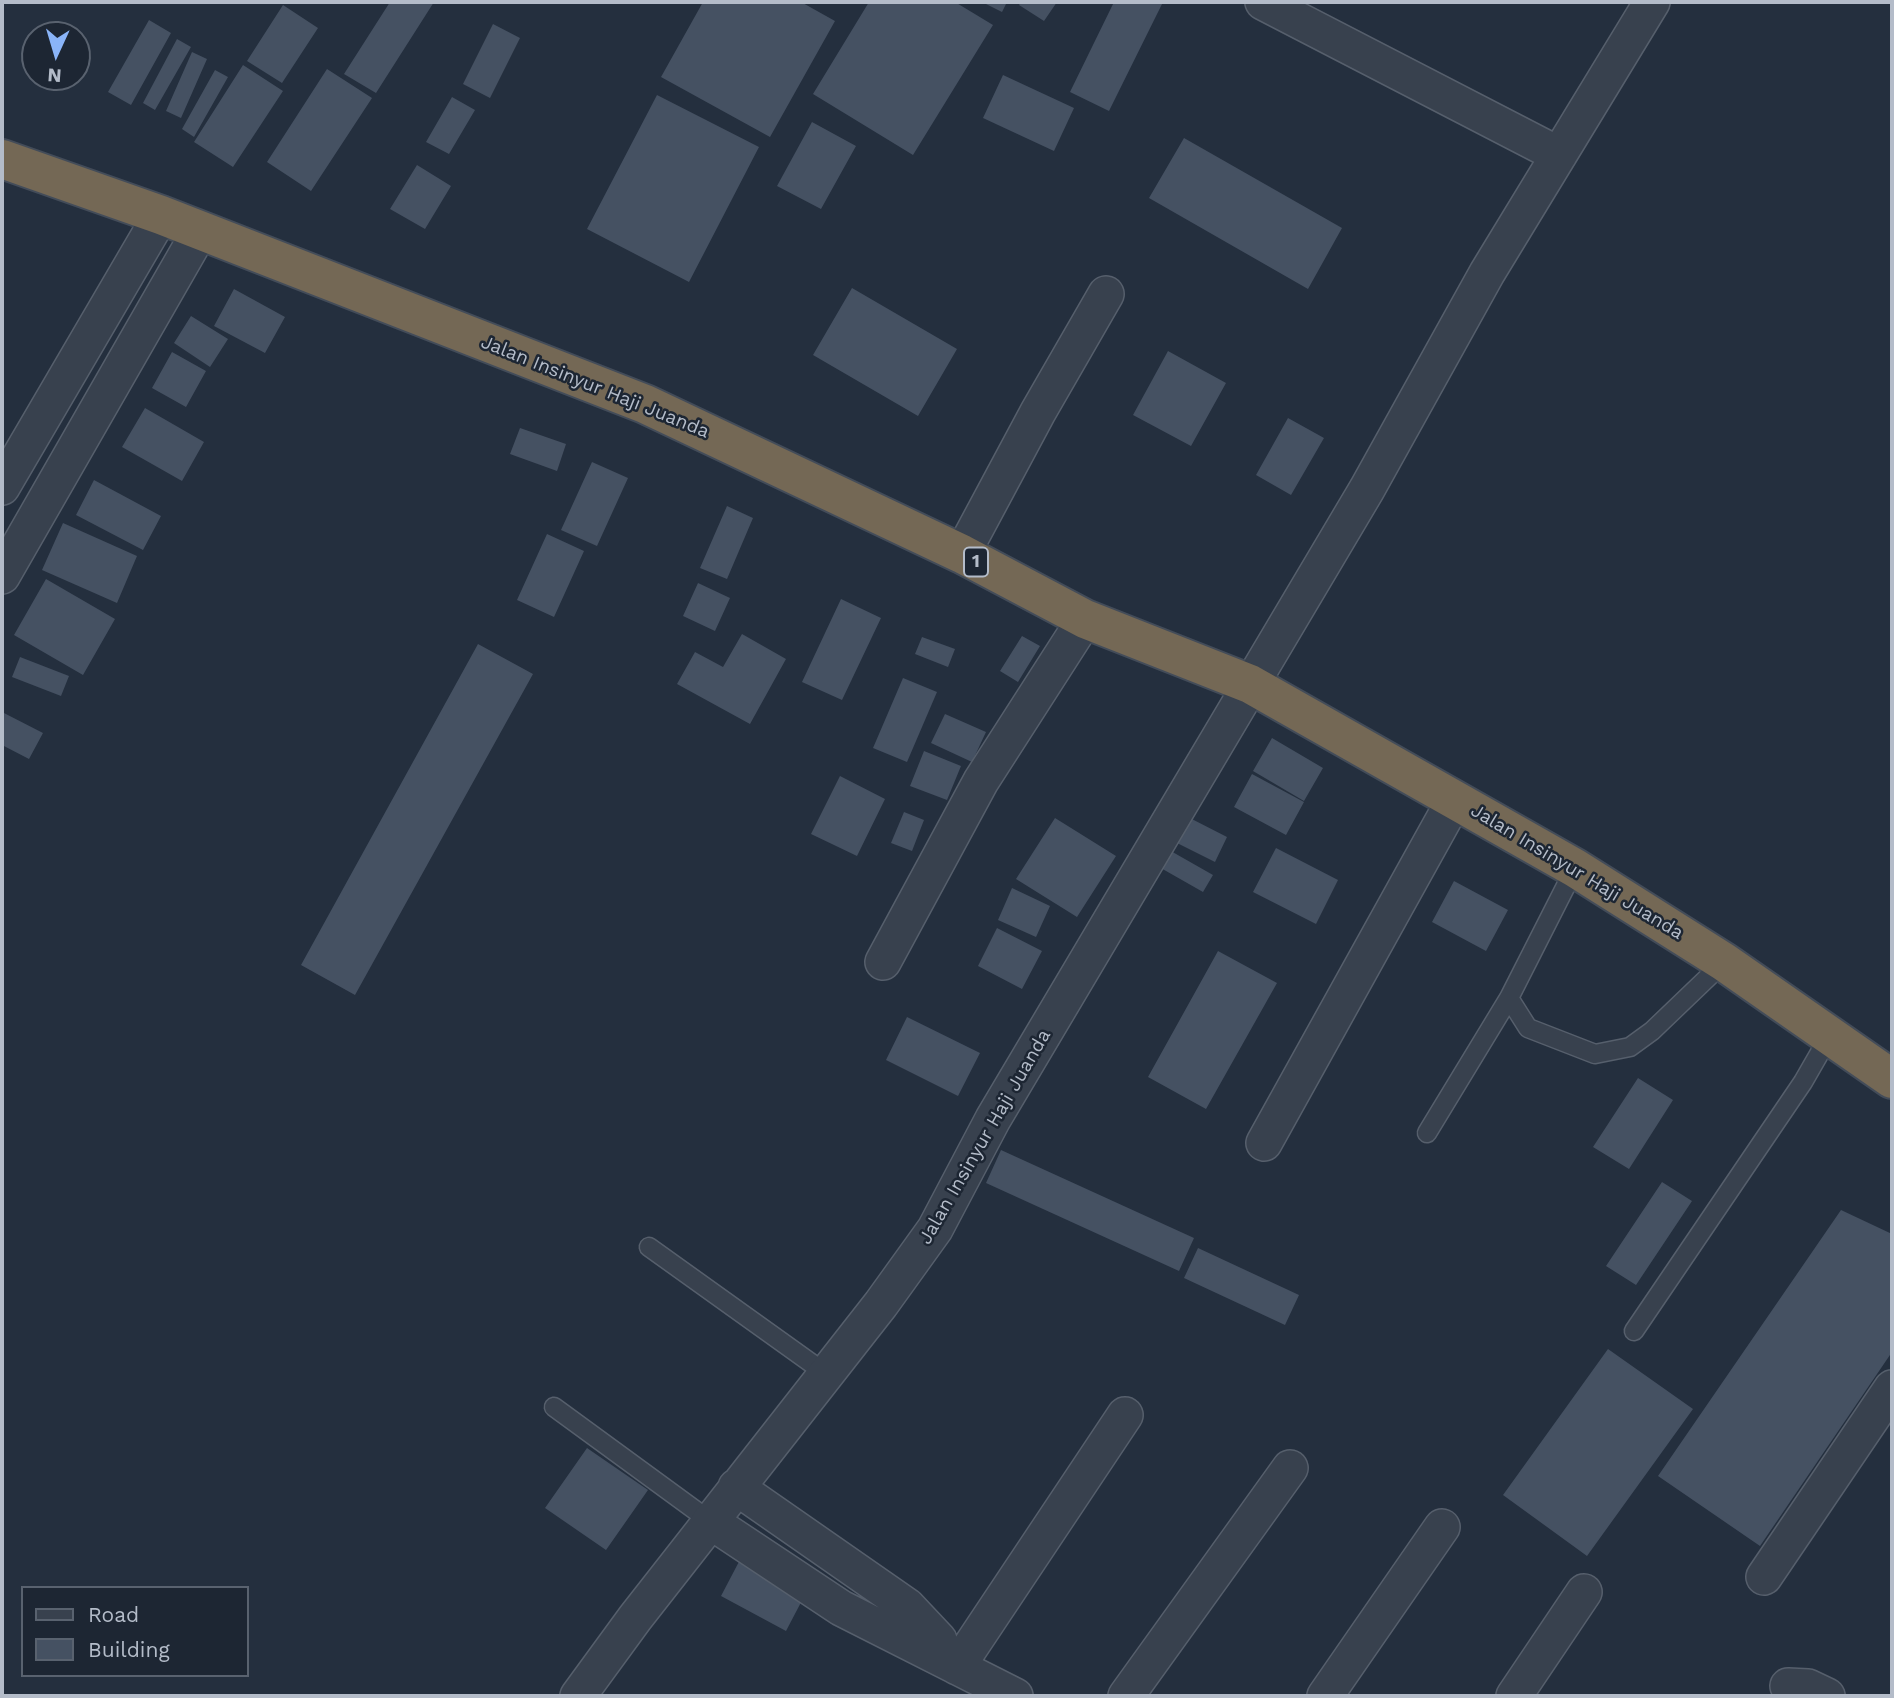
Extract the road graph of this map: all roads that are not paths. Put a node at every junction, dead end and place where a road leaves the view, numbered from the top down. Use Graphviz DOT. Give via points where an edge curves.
graph roads {
  1 [pos="1263,2"];
  2 [pos="1652,2"];
  3 [pos="1559,155"];
  4 [pos="2,159"];
  5 [pos="161,215"];
  6 [pos="200,231"];
  7 [pos="1106,295"];
  8 [pos="2,487"];
  9 [pos="962,554"];
  10 [pos="2,576"];
  11 [pos="1085,619"];
  12 [pos="1250,684"];
  13 [pos="1455,799"];
  14 [pos="1575,868"];
  15 [pos="883,962"];
  16 [pos="1724,962"];
  17 [pos="1509,998"];
  18 [pos="1830,1035"];
  19 [pos="1892,1079"];
  20 [pos="1427,1133"];
  21 [pos="1264,1143"];
  22 [pos="649,1247"];
  23 [pos="1634,1331"];
  24 [pos="825,1373"];
  25 [pos="1892,1388"];
  26 [pos="554,1407"];
  27 [pos="1125,1415"];
  28 [pos="1290,1468"];
  29 [pos="736,1487"];
  30 [pos="710,1521"];
  31 [pos="1442,1527"];
  32 [pos="1764,1577"];
  33 [pos="1584,1592"];
  34 [pos="951,1663"];
  35 [pos="1788,1686"];
  36 [pos="578,1696"];
  37 [pos="1015,1696"];
  38 [pos="1126,1696"];
  39 [pos="1325,1696"];
  40 [pos="1514,1696"];
  41 [pos="1827,1696"];
  1 -- 3 [label="street"];
  2 -- 3 [label="street"];
  3 -- 12 [label="street"];
  4 -- 5 [label="highway, Jalan Insinyur Haji Juanda / 1"];
  5 -- 6 [label="highway, Jalan Insinyur Haji Juanda / 1"];
  5 -- 8 [label="street"];
  6 -- 9 [label="highway, Jalan Insinyur Haji Juanda / 1" via="645,404"];
  6 -- 10 [label="street"];
  7 -- 9 [label="street"];
  9 -- 11 [label="highway, Jalan Insinyur Haji Juanda / 1"];
  11 -- 12 [label="highway, Jalan Insinyur Haji Juanda / 1"];
  11 -- 15 [label="street" via="981,781"];
  12 -- 13 [label="highway, Jalan Insinyur Haji Juanda / 1"];
  12 -- 24 [label="street, Jalan Insinyur Haji Juanda" via="993,1119 935,1229"];
  13 -- 14 [label="highway, Jalan Insinyur Haji Juanda / 1"];
  13 -- 21 [label="street"];
  14 -- 16 [label="highway, Jalan Insinyur Haji Juanda / 1"];
  14 -- 17 [label="lane"];
  16 -- 17 [label="lane" via="1630,1047 1595,1054 1528,1028"];
  16 -- 18 [label="highway, Jalan Insinyur Haji Juanda / 1"];
  17 -- 20 [label="lane"];
  18 -- 19 [label="highway, Jalan Insinyur Haji Juanda / 1"];
  18 -- 23 [label="lane"];
  22 -- 24 [label="lane"];
  24 -- 29 [label="street, Jalan Insinyur Haji Juanda"];
  25 -- 32 [label="street"];
  26 -- 30 [label="lane"];
  27 -- 34 [label="street"];
  28 -- 38 [label="street"];
  29 -- 30 [label="street, Jalan Insinyur Haji Juanda"];
  29 -- 34 [label="street" via="907,1606 939,1640"];
  30 -- 34 [label="street" via="841,1608"];
  30 -- 36 [label="street, Jalan Insinyur Haji Juanda"];
  31 -- 39 [label="street"];
  33 -- 40 [label="street"];
  34 -- 37 [label="street"];
  35 -- 41 [label="street" via="1808,1687"];
}
